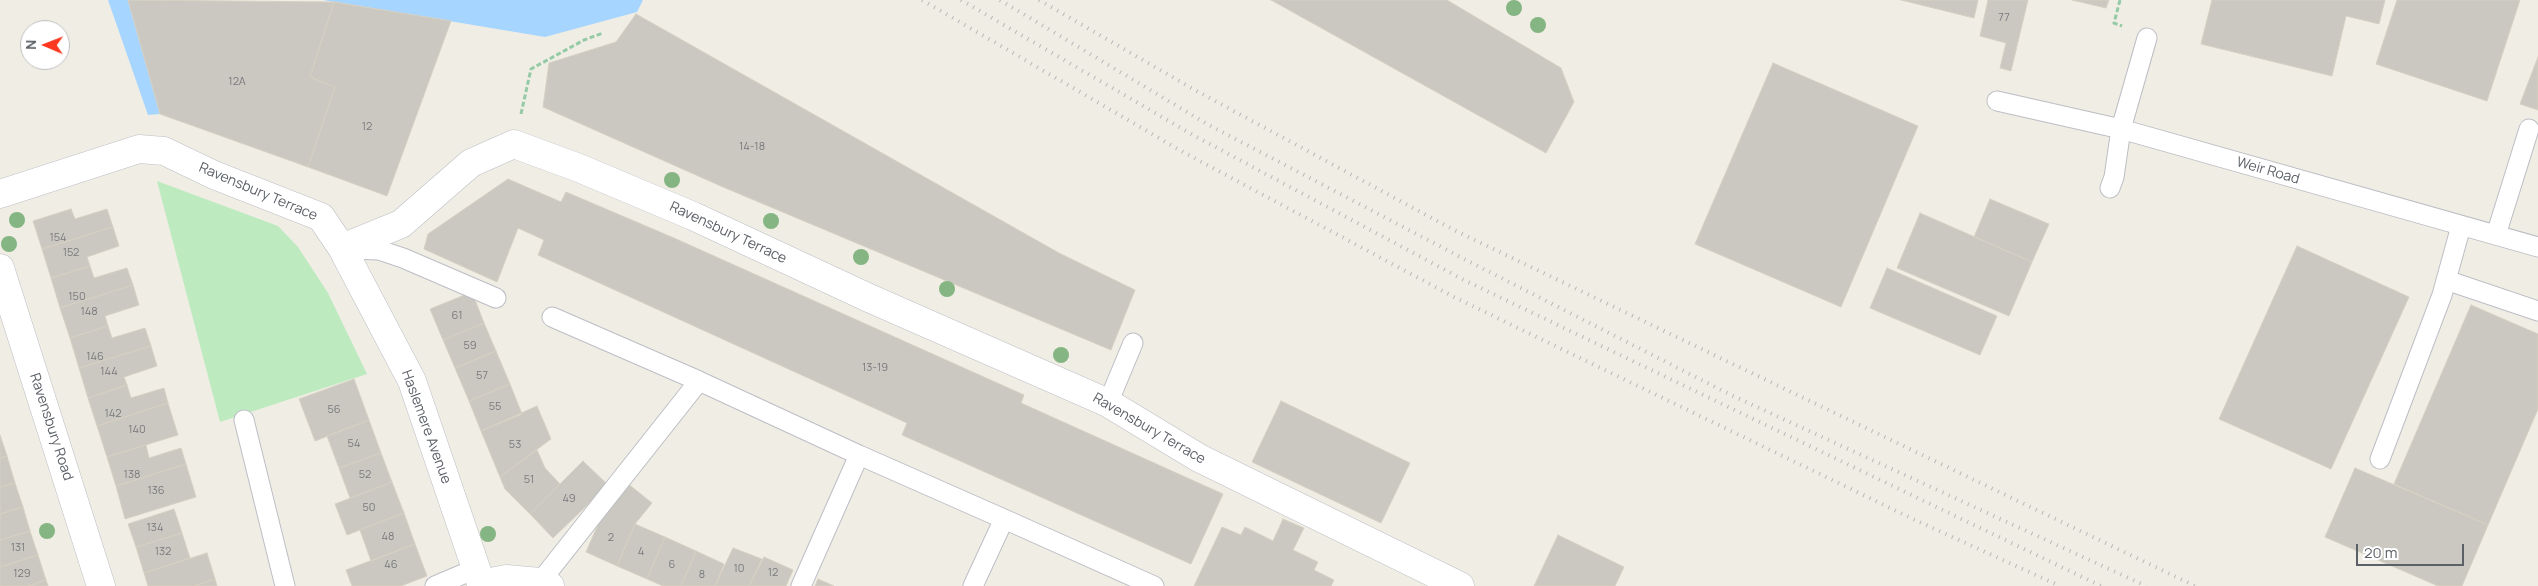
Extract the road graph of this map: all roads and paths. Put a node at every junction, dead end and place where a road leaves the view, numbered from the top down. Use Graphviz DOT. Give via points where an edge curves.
graph roads {
  1 [pos="2120,0"];
  2 [pos="2114,23"];
  3 [pos="603,33"];
  4 [pos="2147,38"];
  5 [pos="1997,101"];
  6 [pos="2529,129"];
  7 [pos="2121,130"];
  8 [pos="514,144"];
  9 [pos="2110,188"];
  10 [pos="0,194"];
  11 [pos="2461,226"];
  12 [pos="2496,236"];
  13 [pos="2538,247"];
  14 [pos="342,248"];
  15 [pos="0,268"];
  16 [pos="2446,280"];
  17 [pos="496,298"];
  18 [pos="2538,311"];
  19 [pos="552,317"];
  20 [pos="1133,343"];
  21 [pos="699,381"];
  22 [pos="1108,403"];
  23 [pos="244,420"];
  24 [pos="859,455"];
  25 [pos="2380,459"];
  26 [pos="1004,519"];
  27 [pos="479,579"];
  28 [pos="545,584"];
  29 [pos="101,586"];
  30 [pos="284,586"];
  31 [pos="435,586"];
  32 [pos="800,586"];
  33 [pos="973,586"];
  34 [pos="1154,586"];
  35 [pos="1460,586"];
  1 -- 2 [label="path"];
  3 -- 8 [label="path" via="531,70"];
  4 -- 7 [label="lane"];
  5 -- 7 [label="lane, Weir Road"];
  6 -- 12 [label="lane"];
  7 -- 9 [label="lane"];
  7 -- 11 [label="lane, Weir Road"];
  8 -- 14 [label="street" via="472,163 401,224"];
  8 -- 22 [label="street, Ravensbury Terrace" via="693,216"];
  10 -- 14 [label="street, Ravensbury Terrace" via="138,149 164,151 214,175 321,217"];
  11 -- 12 [label="lane, Weir Road"];
  11 -- 16 [label="lane"];
  12 -- 13 [label="lane, Weir Road"];
  14 -- 17 [label="lane" via="379,250"];
  14 -- 27 [label="street, Haslemere Avenue" via="412,381"];
  15 -- 29 [label="street, Ravensbury Road"];
  16 -- 18 [label="lane"];
  16 -- 25 [label="lane"];
  19 -- 21 [label="lane"];
  20 -- 22 [label="lane"];
  21 -- 24 [label="lane"];
  21 -- 28 [label="lane"];
  22 -- 35 [label="street, Ravensbury Terrace" via="1199,458"];
  23 -- 30 [label="lane"];
  24 -- 26 [label="lane"];
  24 -- 32 [label="lane"];
  26 -- 33 [label="lane"];
  26 -- 34 [label="lane"];
  27 -- 28 [label="street" via="506,578"];
  27 -- 31 [label="lane"];
}
